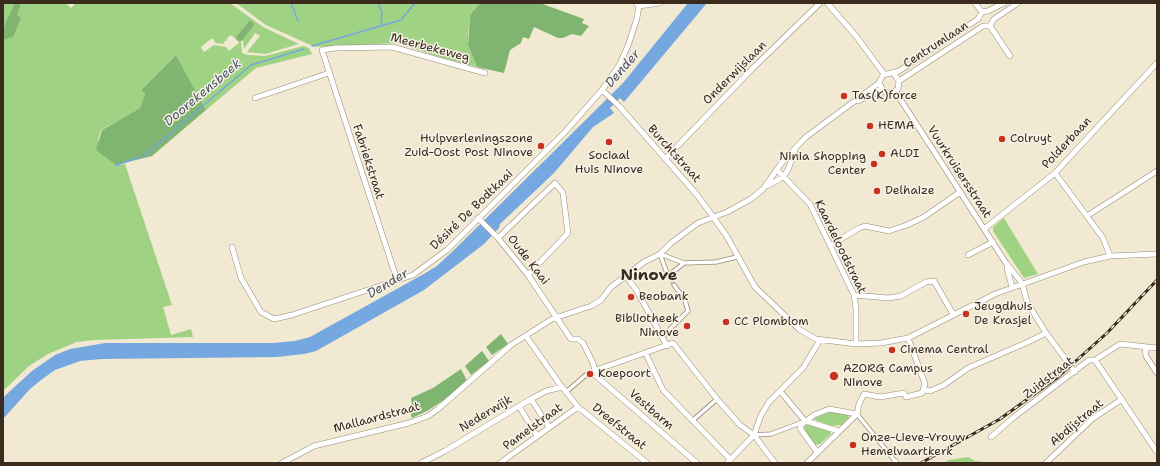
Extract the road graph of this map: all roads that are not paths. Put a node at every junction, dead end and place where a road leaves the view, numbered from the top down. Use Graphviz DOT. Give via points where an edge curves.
graph roads {
  1 [pos="660,3"];
  2 [pos="820,3"];
  3 [pos="827,3"];
  4 [pos="975,3"];
  5 [pos="1004,3"];
  6 [pos="1018,3"];
  7 [pos="638,5"];
  8 [pos="988,11"];
  9 [pos="982,12"];
  10 [pos="994,18"];
  11 [pos="978,19"];
  12 [pos="984,26"];
  13 [pos="990,26"];
  14 [pos="322,50"];
  15 [pos="1010,56"];
  16 [pos="1157,63"];
  17 [pos="485,73"];
  18 [pos="329,74"];
  19 [pos="884,74"];
  20 [pos="894,74"];
  21 [pos="899,81"];
  22 [pos="879,83"];
  23 [pos="881,89"];
  24 [pos="895,91"];
  25 [pos="605,93"];
  26 [pos="254,98"];
  27 [pos="845,107"];
  28 [pos="796,147"];
  29 [pos="665,159"];
  30 [pos="778,171"];
  31 [pos="1157,171"];
  32 [pos="1055,173"];
  33 [pos="783,177"];
  34 [pos="763,189"];
  35 [pos="960,192"];
  36 [pos="713,216"];
  37 [pos="1087,216"];
  38 [pos="479,219"];
  39 [pos="984,229"];
  40 [pos="498,238"];
  41 [pos="993,242"];
  42 [pos="831,245"];
  43 [pos="232,247"];
  44 [pos="660,254"];
  45 [pos="1157,254"];
  46 [pos="968,255"];
  47 [pos="1110,256"];
  48 [pos="737,257"];
  49 [pos="684,263"];
  50 [pos="1006,263"];
  51 [pos="528,275"];
  52 [pos="626,276"];
  53 [pos="396,280"];
  54 [pos="1022,283"];
  55 [pos="674,285"];
  56 [pos="1012,287"];
  57 [pos="854,294"];
  58 [pos="953,314"];
  59 [pos="557,318"];
  60 [pos="1046,332"];
  61 [pos="526,336"];
  62 [pos="662,337"];
  63 [pos="908,338"];
  64 [pos="820,340"];
  65 [pos="856,344"];
  66 [pos="670,345"];
  67 [pos="1145,347"];
  68 [pos="1157,348"];
  69 [pos="646,354"];
  70 [pos="1095,360"];
  71 [pos="594,371"];
  72 [pos="1075,372"];
  73 [pos="1157,373"];
  74 [pos="587,374"];
  75 [pos="562,387"];
  76 [pos="925,390"];
  77 [pos="780,391"];
  78 [pos="566,392"];
  79 [pos="532,399"];
  80 [pos="717,399"];
  81 [pos="1122,399"];
  82 [pos="519,406"];
  83 [pos="578,407"];
  84 [pos="857,414"];
  85 [pos="692,421"];
  86 [pos="806,421"];
  87 [pos="549,427"];
  88 [pos="838,431"];
  89 [pos="754,435"];
  90 [pos="537,436"];
  91 [pos="992,437"];
  92 [pos="817,452"];
  93 [pos="1157,452"];
  94 [pos="728,461"];
  95 [pos="895,462"];
  96 [pos="282,463"];
  97 [pos="421,463"];
  98 [pos="500,463"];
  99 [pos="647,463"];
  100 [pos="697,463"];
  101 [pos="775,463"];
  102 [pos="807,463"];
  103 [pos="1046,463"];
  1 -- 7 [label="street"];
  2 -- 29 [label="street, Onderwijslaan"];
  3 -- 19 [label="street"];
  4 -- 9 [label="street"];
  5 -- 8 [label="street"];
  6 -- 10 [label="street"];
  7 -- 25 [label="street, Désiré De Bodtkaai" via="629,43"];
  8 -- 9 [label="street"];
  8 -- 10 [label="street"];
  9 -- 11 [label="street, Centrumlaan"];
  10 -- 13 [label="street"];
  11 -- 12 [label="street, Centrumlaan"];
  11 -- 20 [label="street, Centrumlaan"];
  12 -- 13 [label="street, Centrumlaan"];
  12 -- 21 [label="street, Centrumlaan"];
  13 -- 15 [label="street"];
  14 -- 17 [label="street, Meerbekeweg" via="392,46"];
  14 -- 18 [label="street, Fabriekstraat"];
  16 -- 32 [label="street, Polderbaan"];
  18 -- 26 [label="street"];
  18 -- 53 [label="street, Fabriekstraat"];
  19 -- 20 [label="street, Centrumlaan"];
  19 -- 22 [label="street"];
  20 -- 21 [label="street, Centrumlaan"];
  21 -- 24 [label="street, Centrumlaan"];
  22 -- 23 [label="street"];
  22 -- 27 [label="street"];
  23 -- 24 [label="street" via="886,93"];
  23 -- 27 [label="street"];
  24 -- 35 [label="street, Vuurkruisersstraat"];
  25 -- 29 [label="street, Burchtstraat"];
  25 -- 38 [label="street, Désiré De Bodtkaai"];
  27 -- 28 [label="street"];
  28 -- 30 [label="street"];
  28 -- 33 [label="street"];
  29 -- 36 [label="street, Burchtstraat"];
  30 -- 33 [label="street, Kaardeloodstraat"];
  30 -- 34 [label="street"];
  31 -- 37 [label="street"];
  32 -- 37 [label="street"];
  32 -- 39 [label="street, Polderbaan"];
  33 -- 34 [label="street"];
  33 -- 42 [label="street, Kaardeloodstraat" via="810,204"];
  34 -- 36 [label="street" via="743,204"];
  35 -- 39 [label="street, Vuurkruisersstraat"];
  35 -- 42 [label="street" via="924,217 907,225 889,231 865,226"];
  36 -- 44 [label="street, Mallaardstraat" via="698,223"];
  36 -- 48 [label="street, Burchtstraat"];
  37 -- 47 [label="street" via="1103,238"];
  38 -- 40 [label="street, Oude Kaai"];
  38 -- 53 [label="street, Désiré De Bodtkaai" via="431,263 413,275"];
  39 -- 41 [label="street, Vuurkruisersstraat"];
  40 -- 51 [label="street, Oude Kaai"];
  40 -- 51 [label="street" via="555,183 563,193 568,233"];
  41 -- 46 [label="street"];
  41 -- 50 [label="street, Vuurkruisersstraat"];
  42 -- 57 [label="street, Kaardeloodstraat"];
  43 -- 53 [label="street, Désiré De Bodtkaai" via="242,278 261,312 274,319"];
  44 -- 49 [label="street"];
  44 -- 49 [label="street" via="668,276"];
  44 -- 52 [label="street, Mallaardstraat"];
  45 -- 47 [label="street, Burchtstraat"];
  47 -- 54 [label="street, Burchtstraat"];
  48 -- 49 [label="street" via="716,262"];
  48 -- 64 [label="street, Burchtstraat" via="755,287 773,306 805,334"];
  50 -- 54 [label="street, Vuurkruisersstraat"];
  50 -- 56 [label="street, Vuurkruisersstraat"];
  51 -- 59 [label="street, Oude Kaai"];
  52 -- 59 [label="street, Mallaardstraat" via="591,306"];
  52 -- 62 [label="street"];
  54 -- 56 [label="street, Burchtstraat"];
  54 -- 60 [label="street" via="1027,302"];
  55 -- 62 [label="street" via="685,300 688,311"];
  56 -- 58 [label="street, Burchtstraat"];
  57 -- 58 [label="street" via="888,298 902,296 926,282 934,281"];
  57 -- 65 [label="street, Kaardeloodstraat"];
  58 -- 63 [label="street, Burchtstraat"];
  59 -- 61 [label="street, Mallaardstraat"];
  59 -- 71 [label="street, Oude Kaai" via="571,339 578,338 584,343"];
  60 -- 72 [label="street"];
  60 -- 76 [label="street" via="968,368 944,385 930,391"];
  61 -- 75 [label="street, Dreefstraat"];
  61 -- 96 [label="street, Mallaardstraat" via="504,351 428,416 323,443"];
  62 -- 66 [label="street"];
  63 -- 65 [label="street, Burchtstraat"];
  63 -- 76 [label="street"];
  64 -- 65 [label="street, Burchtstraat"];
  64 -- 77 [label="street" via="803,368"];
  66 -- 69 [label="street"];
  66 -- 80 [label="street"];
  67 -- 68 [label="street"];
  67 -- 70 [label="street, Zuidstraat" via="1118,344"];
  67 -- 73 [label="street" via="1146,356"];
  69 -- 71 [label="street"];
  69 -- 85 [label="street" via="664,390"];
  70 -- 72 [label="street, Zuidstraat" via="1089,360"];
  70 -- 81 [label="street"];
  71 -- 100 [label="street, Vestbarm" via="596,376"];
  72 -- 91 [label="street, Zuidstraat"];
  74 -- 78 [label="street"];
  75 -- 78 [label="street, Dreefstraat"];
  75 -- 79 [label="street, Nederwijk" via="546,391"];
  76 -- 84 [label="street" via="906,397 904,393 880,397 864,394"];
  77 -- 86 [label="street"];
  77 -- 89 [label="street" via="761,414"];
  78 -- 83 [label="street, Dreefstraat"];
  79 -- 82 [label="street, Nederwijk"];
  79 -- 87 [label="street"];
  80 -- 85 [label="street"];
  80 -- 89 [label="street" via="740,425"];
  81 -- 93 [label="street"];
  81 -- 103 [label="street, Abdijstraat" via="1092,419"];
  82 -- 90 [label="street"];
  82 -- 97 [label="street, Nederwijk"];
  83 -- 87 [label="street, Pamelstraat"];
  83 -- 99 [label="street, Dreefstraat"];
  84 -- 86 [label="street" via="829,409"];
  84 -- 88 [label="street"];
  84 -- 95 [label="street"];
  85 -- 94 [label="street"];
  86 -- 88 [label="street"];
  86 -- 89 [label="street" via="771,434"];
  86 -- 92 [label="street" via="800,428"];
  87 -- 90 [label="street, Pamelstraat"];
  88 -- 92 [label="street"];
  89 -- 94 [label="street"];
  89 -- 101 [label="street"];
  90 -- 98 [label="street, Pamelstraat"];
  92 -- 102 [label="street"];
}
